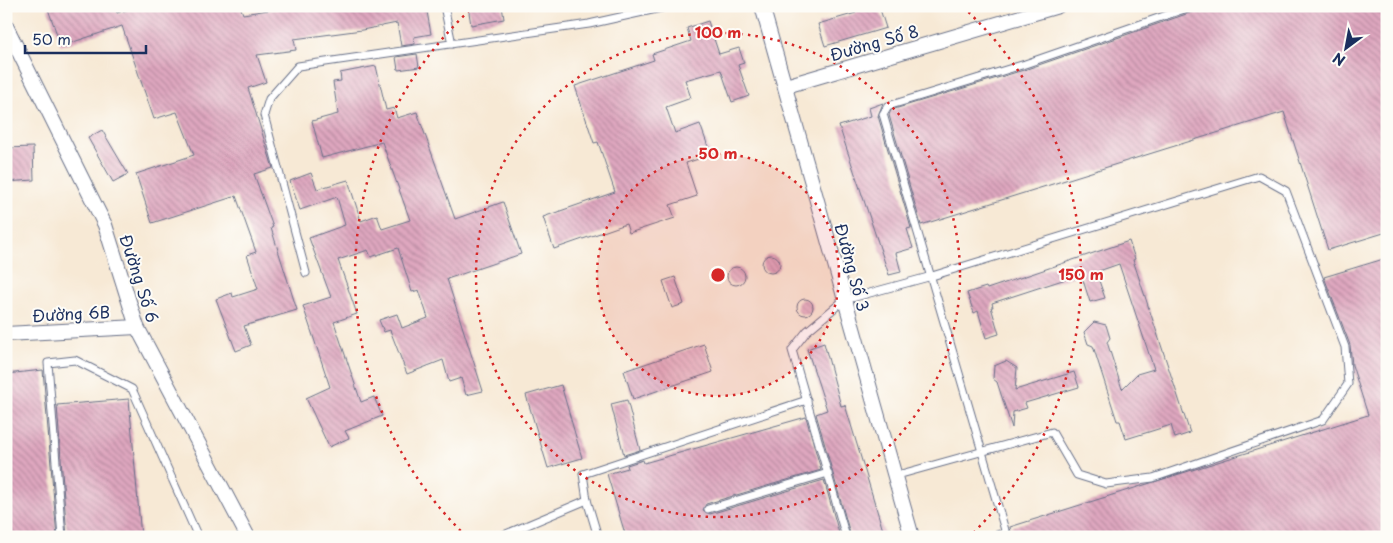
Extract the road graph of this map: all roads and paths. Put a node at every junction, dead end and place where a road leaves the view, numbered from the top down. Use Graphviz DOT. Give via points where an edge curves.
graph roads {
  1 [pos="444,6"];
  2 [pos="670,6"];
  3 [pos="762,6"];
  4 [pos="1193,6"];
  5 [pos="1050,7"];
  6 [pos="6,26"];
  7 [pos="452,44"];
  8 [pos="786,86"];
  9 [pos="306,273"];
  10 [pos="932,276"];
  11 [pos="844,300"];
  12 [pos="137,327"];
  13 [pos="6,334"];
  14 [pos="806,400"];
  15 [pos="982,453"];
  16 [pos="828,474"];
  17 [pos="894,476"];
  18 [pos="587,500"];
  19 [pos="708,509"];
  20 [pos="62,537"];
  21 [pos="198,537"];
  22 [pos="248,537"];
  23 [pos="499,537"];
  24 [pos="598,537"];
  25 [pos="846,537"];
  26 [pos="912,537"];
  27 [pos="1007,537"];
  1 -- 7 [label="lane"];
  2 -- 7 [label="lane" via="589,24"];
  3 -- 8 [label="street, Đường Số 3"];
  4 -- 10 [label="lane" via="1025,64 888,106 883,114 884,121"];
  5 -- 8 [label="street, Đường Số 8"];
  6 -- 12 [label="street, Đường Số 6" via="105,225"];
  7 -- 9 [label="lane" via="298,66 269,99 264,115"];
  8 -- 11 [label="street, Đường Số 3"];
  10 -- 11 [label="lane"];
  10 -- 15 [label="lane"];
  10 -- 15 [label="lane" via="1259,176 1286,191 1346,347 1348,384 1323,420 1153,478 1106,484 1077,475 1052,432"];
  11 -- 14 [label="lane" via="792,350"];
  11 -- 17 [label="street, Đường Số 3"];
  12 -- 13 [label="street, Đường 6B"];
  12 -- 22 [label="street, Đường Số 6"];
  14 -- 16 [label="lane"];
  14 -- 18 [label="lane" via="583,474"];
  15 -- 17 [label="lane"];
  15 -- 27 [label="lane"];
  16 -- 19 [label="lane"];
  16 -- 25 [label="lane"];
  17 -- 26 [label="street, Đường Số 3"];
  18 -- 23 [label="lane"];
  18 -- 24 [label="lane"];
  20 -- 21 [label="lane" via="48,363 75,360 132,389"];
}
